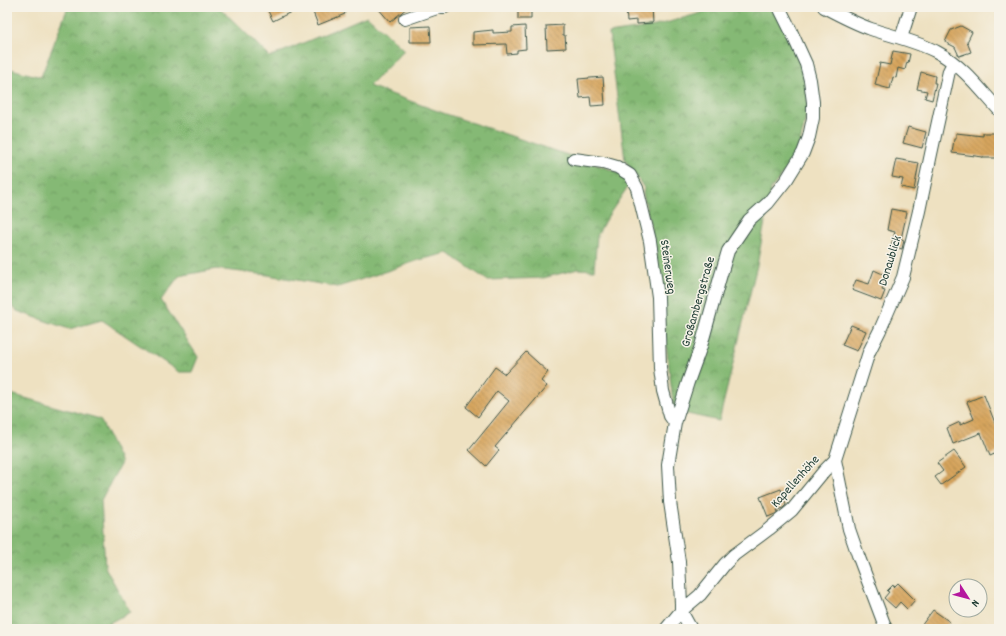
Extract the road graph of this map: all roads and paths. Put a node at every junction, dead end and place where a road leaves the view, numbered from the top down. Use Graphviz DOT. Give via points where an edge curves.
graph roads {
  1 [pos="444,7"];
  2 [pos="778,7"];
  3 [pos="824,7"];
  4 [pos="911,7"];
  5 [pos="405,19"];
  6 [pos="901,38"];
  7 [pos="953,63"];
  8 [pos="999,110"];
  9 [pos="574,159"];
  10 [pos="675,423"];
  11 [pos="835,460"];
  12 [pos="681,611"];
  13 [pos="666,629"];
  14 [pos="691,629"];
  15 [pos="886,629"];
  1 -- 5 [label="street"];
  2 -- 10 [label="street, Großambergstraße" via="797,43 810,80 813,102 810,137 787,179 768,203 749,220 728,251 701,346"];
  3 -- 6 [label="street" via="870,29"];
  4 -- 6 [label="street"];
  6 -- 7 [label="street" via="937,52"];
  7 -- 8 [label="street"];
  7 -- 11 [label="street, Donaublick" via="949,71 903,277 869,352"];
  9 -- 10 [label="street, Steinerweg" via="618,166 630,175 637,188 650,241 658,297 663,391 670,416"];
  10 -- 12 [label="street, Großambergstraße" via="668,465 670,502 679,562"];
  11 -- 12 [label="street, Kapellenhöhe" via="792,510 734,555 700,595"];
  11 -- 15 [label="street, Kapellenhöhe" via="849,530"];
  12 -- 13 [label="street"];
  12 -- 14 [label="street"];
}
